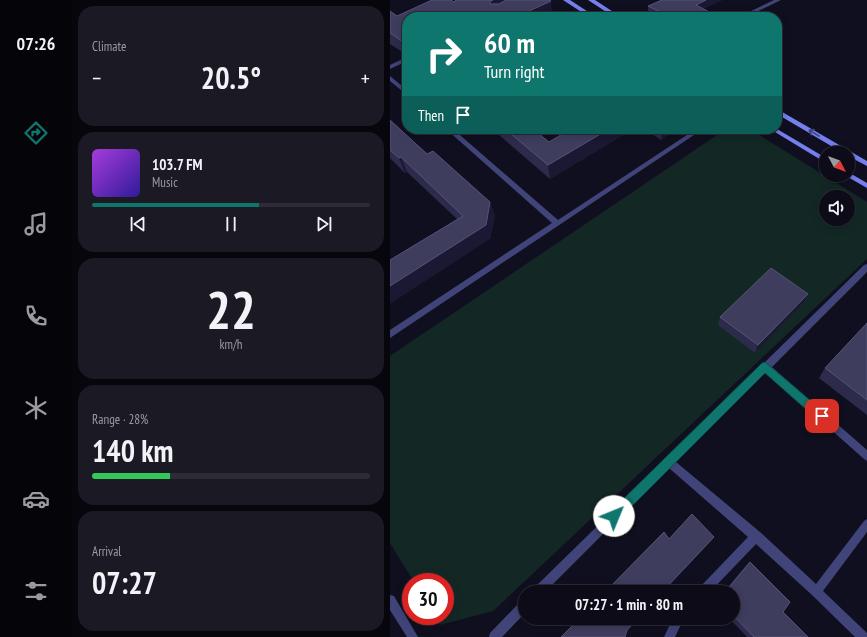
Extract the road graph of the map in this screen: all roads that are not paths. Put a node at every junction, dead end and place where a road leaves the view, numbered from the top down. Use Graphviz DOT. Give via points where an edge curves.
graph roads {
  1 [pos="566,0"];
  2 [pos="591,0"];
  3 [pos="778,0"];
  4 [pos="585,12"];
  5 [pos="610,12"];
  6 [pos="753,12"];
  7 [pos="402,61"];
  8 [pos="390,67"];
  9 [pos="390,78"];
  10 [pos="402,89"];
  11 [pos="782,114"];
  12 [pos="454,134"];
  13 [pos="692,134"];
  14 [pos="781,134"];
  15 [pos="836,146"];
  16 [pos="819,157"];
  17 [pos="855,157"];
  18 [pos="867,164"];
  19 [pos="855,178"];
  20 [pos="867,186"];
  21 [pos="557,223"];
  22 [pos="867,267"];
  23 [pos="390,334"];
  24 [pos="765,366"];
  25 [pos="867,456"];
  26 [pos="668,462"];
  27 [pos="867,524"];
  28 [pos="756,536"];
  29 [pos="545,585"];
  30 [pos="710,585"];
  31 [pos="817,591"];
  32 [pos="390,600"];
  33 [pos="518,614"];
  34 [pos="675,625"];
  35 [pos="497,636"];
  36 [pos="413,637"];
  37 [pos="669,637"];
  38 [pos="863,637"];
  1 -- 4 [label="main road"];
  2 -- 5 [label="main road"];
  3 -- 6 [label="street"];
  7 -- 8 [label="street"];
  9 -- 10 [label="street"];
  15 -- 11 [label="main road, one-way"];
  12 -- 21 [label="street"];
  13 -- 21 [label="street"];
  14 -- 16 [label="main road"];
  17 -- 18 [label="main road"];
  19 -- 20 [label="main road"];
  21 -- 23 [label="street"];
  22 -- 24 [label="street"];
  24 -- 25 [label="street"];
  24 -- 26 [label="street"];
  26 -- 28 [label="street"];
  26 -- 29 [label="street"];
  27 -- 31 [label="street"];
  28 -- 30 [label="street"];
  28 -- 31 [label="street"];
  31 -- 38 [label="street"];
  32 -- 36 [label="street"];
  33 -- 35 [label="street"];
  34 -- 37 [label="street"];
}
